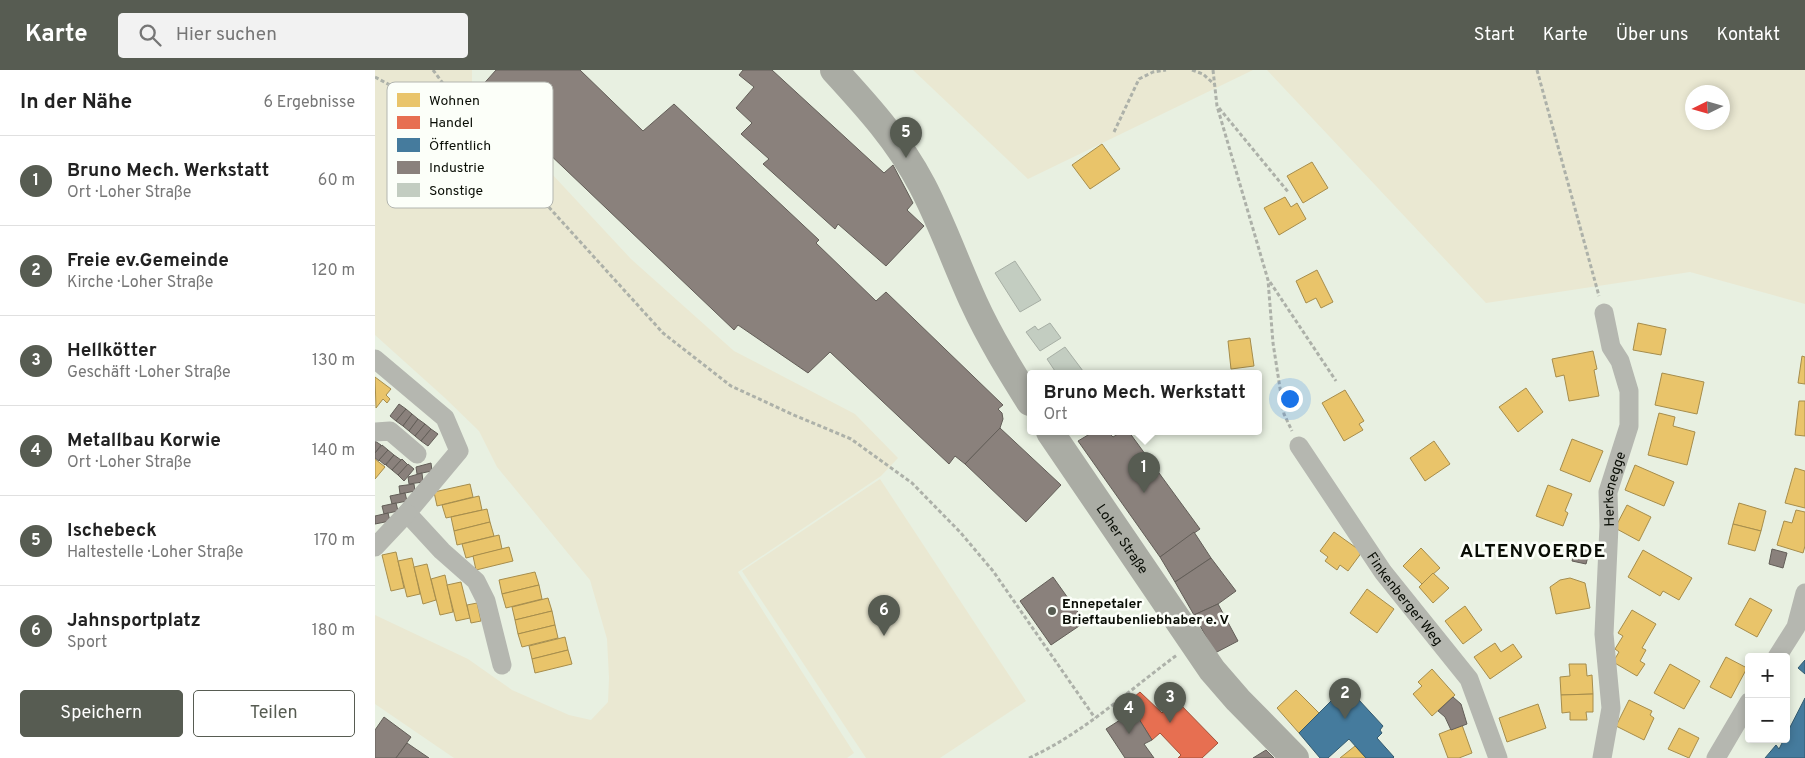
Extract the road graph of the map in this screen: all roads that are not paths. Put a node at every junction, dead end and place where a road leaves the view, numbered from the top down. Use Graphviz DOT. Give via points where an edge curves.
graph roads {
  1 [pos="834,70"];
  2 [pos="1604,313"];
  3 [pos="375,359"];
  4 [pos="1027,397"];
  5 [pos="375,432"];
  6 [pos="1052,435"];
  7 [pos="1299,446"];
  8 [pos="417,454"];
  9 [pos="407,513"];
  10 [pos="375,547"];
  11 [pos="1805,593"];
  12 [pos="1780,653"];
  13 [pos="502,665"];
  14 [pos="1745,709"];
  15 [pos="1295,758"];
  16 [pos="1499,758"];
  17 [pos="1602,758"];
  18 [pos="1716,758"];
  1 -- 4 [label="main road" via="872,110 906,158 941,226 987,332"];
  2 -- 17 [label="street, Herkenegge" via="1611,346 1629,391 1629,426 1608,492 1604,634 1611,708"];
  3 -- 9 [label="street" via="445,418 459,451"];
  5 -- 8 [label="street" via="390,431"];
  6 -- 15 [label="main road, Loher Straße" via="1213,670"];
  7 -- 16 [label="street, Finkenberger Weg" via="1383,572 1469,679"];
  9 -- 10 [label="street"];
  9 -- 13 [label="street" via="476,581 486,601"];
  11 -- 12 [label="street" via="1796,627"];
  14 -- 18 [label="street"];
}
